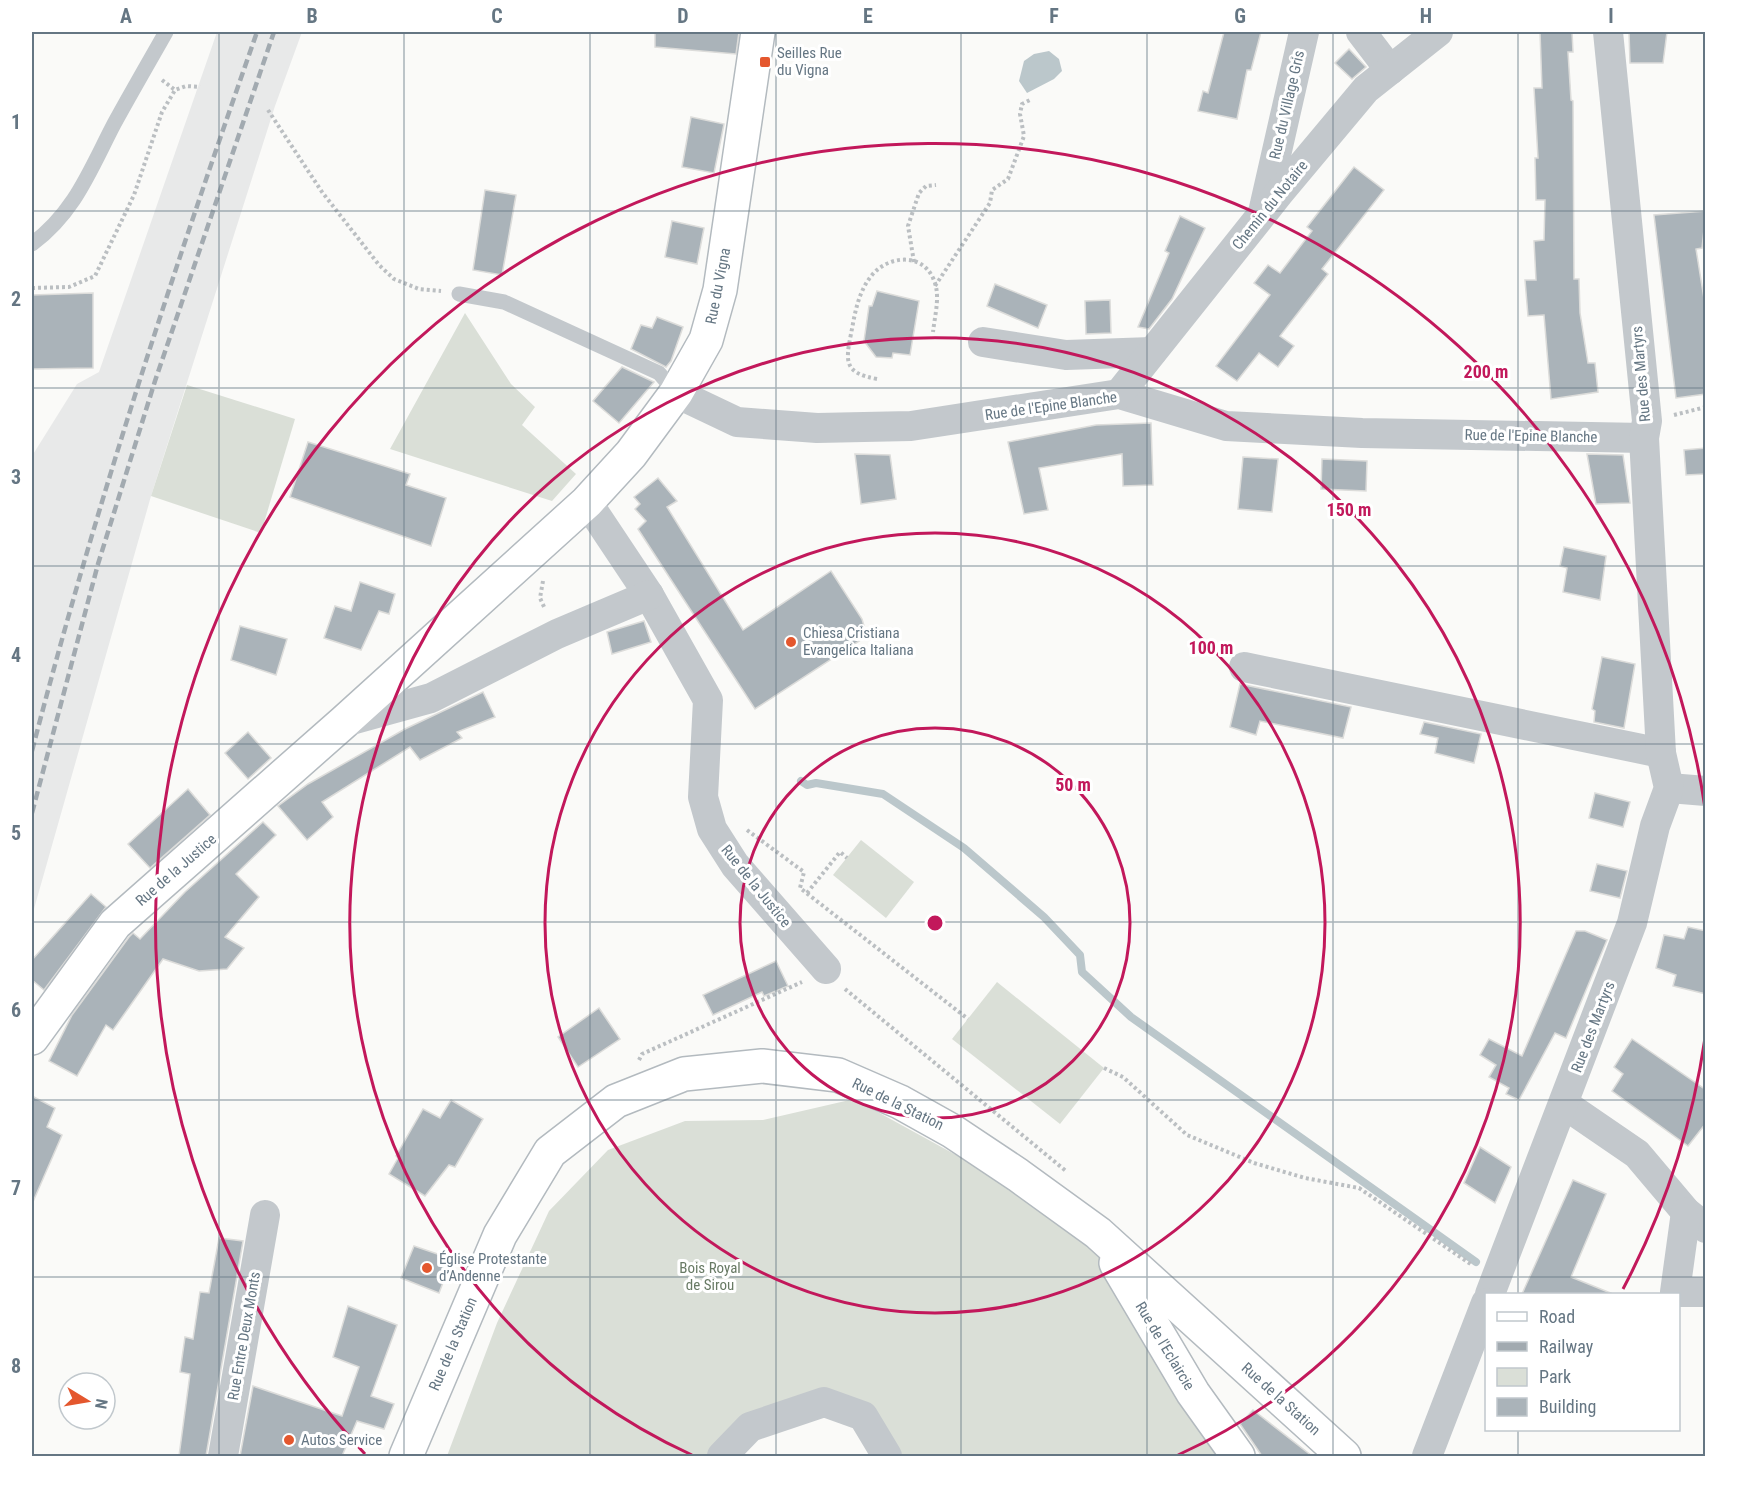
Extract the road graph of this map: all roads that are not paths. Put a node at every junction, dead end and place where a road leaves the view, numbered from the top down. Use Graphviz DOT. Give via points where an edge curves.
graph roads {
  1 [pos="166,32"];
  2 [pos="758,32"];
  3 [pos="1304,32"];
  4 [pos="1361,32"];
  5 [pos="1438,32"];
  6 [pos="1608,32"];
  7 [pos="1390,70"];
  8 [pos="1262,214"];
  9 [pos="32,244"];
  10 [pos="459,294"];
  11 [pos="983,342"];
  12 [pos="1152,352"];
  13 [pos="676,393"];
  14 [pos="1119,394"];
  15 [pos="1644,438"];
  16 [pos="587,502"];
  17 [pos="649,595"];
  18 [pos="1244,667"];
  19 [pos="344,722"];
  20 [pos="1661,753"];
  21 [pos="1669,788"];
  22 [pos="1706,791"];
  23 [pos="826,969"];
  24 [pos="32,1038"];
  25 [pos="1564,1104"];
  26 [pos="265,1215"];
  27 [pos="1696,1220"];
  28 [pos="1098,1233"];
  29 [pos="1706,1292"];
  30 [pos="1491,1293"];
  31 [pos="1485,1308"];
  32 [pos="223,1456"];
  33 [pos="406,1456"];
  34 [pos="722,1456"];
  35 [pos="887,1456"];
  36 [pos="1238,1456"];
  37 [pos="1344,1456"];
  38 [pos="1427,1456"];
  1 -- 9 [label="lane" via="86,181 53,228"];
  2 -- 13 [label="street, Rue du Vigna" via="720,290 706,340"];
  3 -- 8 [label="street, Rue du Village Gris"];
  4 -- 7 [label="street"];
  5 -- 7 [label="street, Chemin du Notaire"];
  6 -- 15 [label="street, Rue des Martyrs" via="1647,421"];
  7 -- 8 [label="street, Chemin du Notaire" via="1366,89"];
  8 -- 12 [label="street, Chemin du Notaire"];
  10 -- 13 [label="lane" via="504,302 628,358 659,373"];
  11 -- 12 [label="street" via="1066,355"];
  12 -- 14 [label="street, Chemin du Notaire"];
  13 -- 14 [label="street, Rue de l'Epine Blanche" via="737,422 817,428 911,426"];
  13 -- 16 [label="street, Rue du Vigna" via="632,454"];
  14 -- 15 [label="street, Rue de l'Epine Blanche" via="1226,426 1362,433"];
  15 -- 20 [label="street, Rue des Martyrs"];
  16 -- 17 [label="street, Rue de la Justice"];
  16 -- 19 [label="street, Rue de la Justice"];
  17 -- 19 [label="street, Rue de la Justice" via="557,634 431,698"];
  17 -- 23 [label="street, Rue de la Justice" via="708,700 703,797 712,829 735,865"];
  18 -- 20 [label="street"];
  19 -- 24 [label="street, Rue de la Justice" via="115,924"];
  20 -- 21 [label="street, Rue des Martyrs"];
  21 -- 22 [label="street"];
  21 -- 25 [label="street, Rue des Martyrs" via="1655,826 1632,923"];
  25 -- 27 [label="street" via="1637,1154"];
  25 -- 30 [label="street, Rue des Martyrs"];
  26 -- 32 [label="street, Rue Entre Deux Monts"];
  27 -- 29 [label="street" via="1675,1292"];
  28 -- 33 [label="street, Rue de la Station" via="952,1131 900,1102 838,1075 762,1066 684,1074 616,1101 550,1152 500,1235"];
  28 -- 36 [label="street, Rue de l'Eclaircie" via="1192,1393"];
  28 -- 37 [label="street, Rue de la Station"];
  31 -- 38 [label="street, Rue des Martyrs"];
  34 -- 35 [label="street" via="750,1426 824,1402 863,1416"];
}
